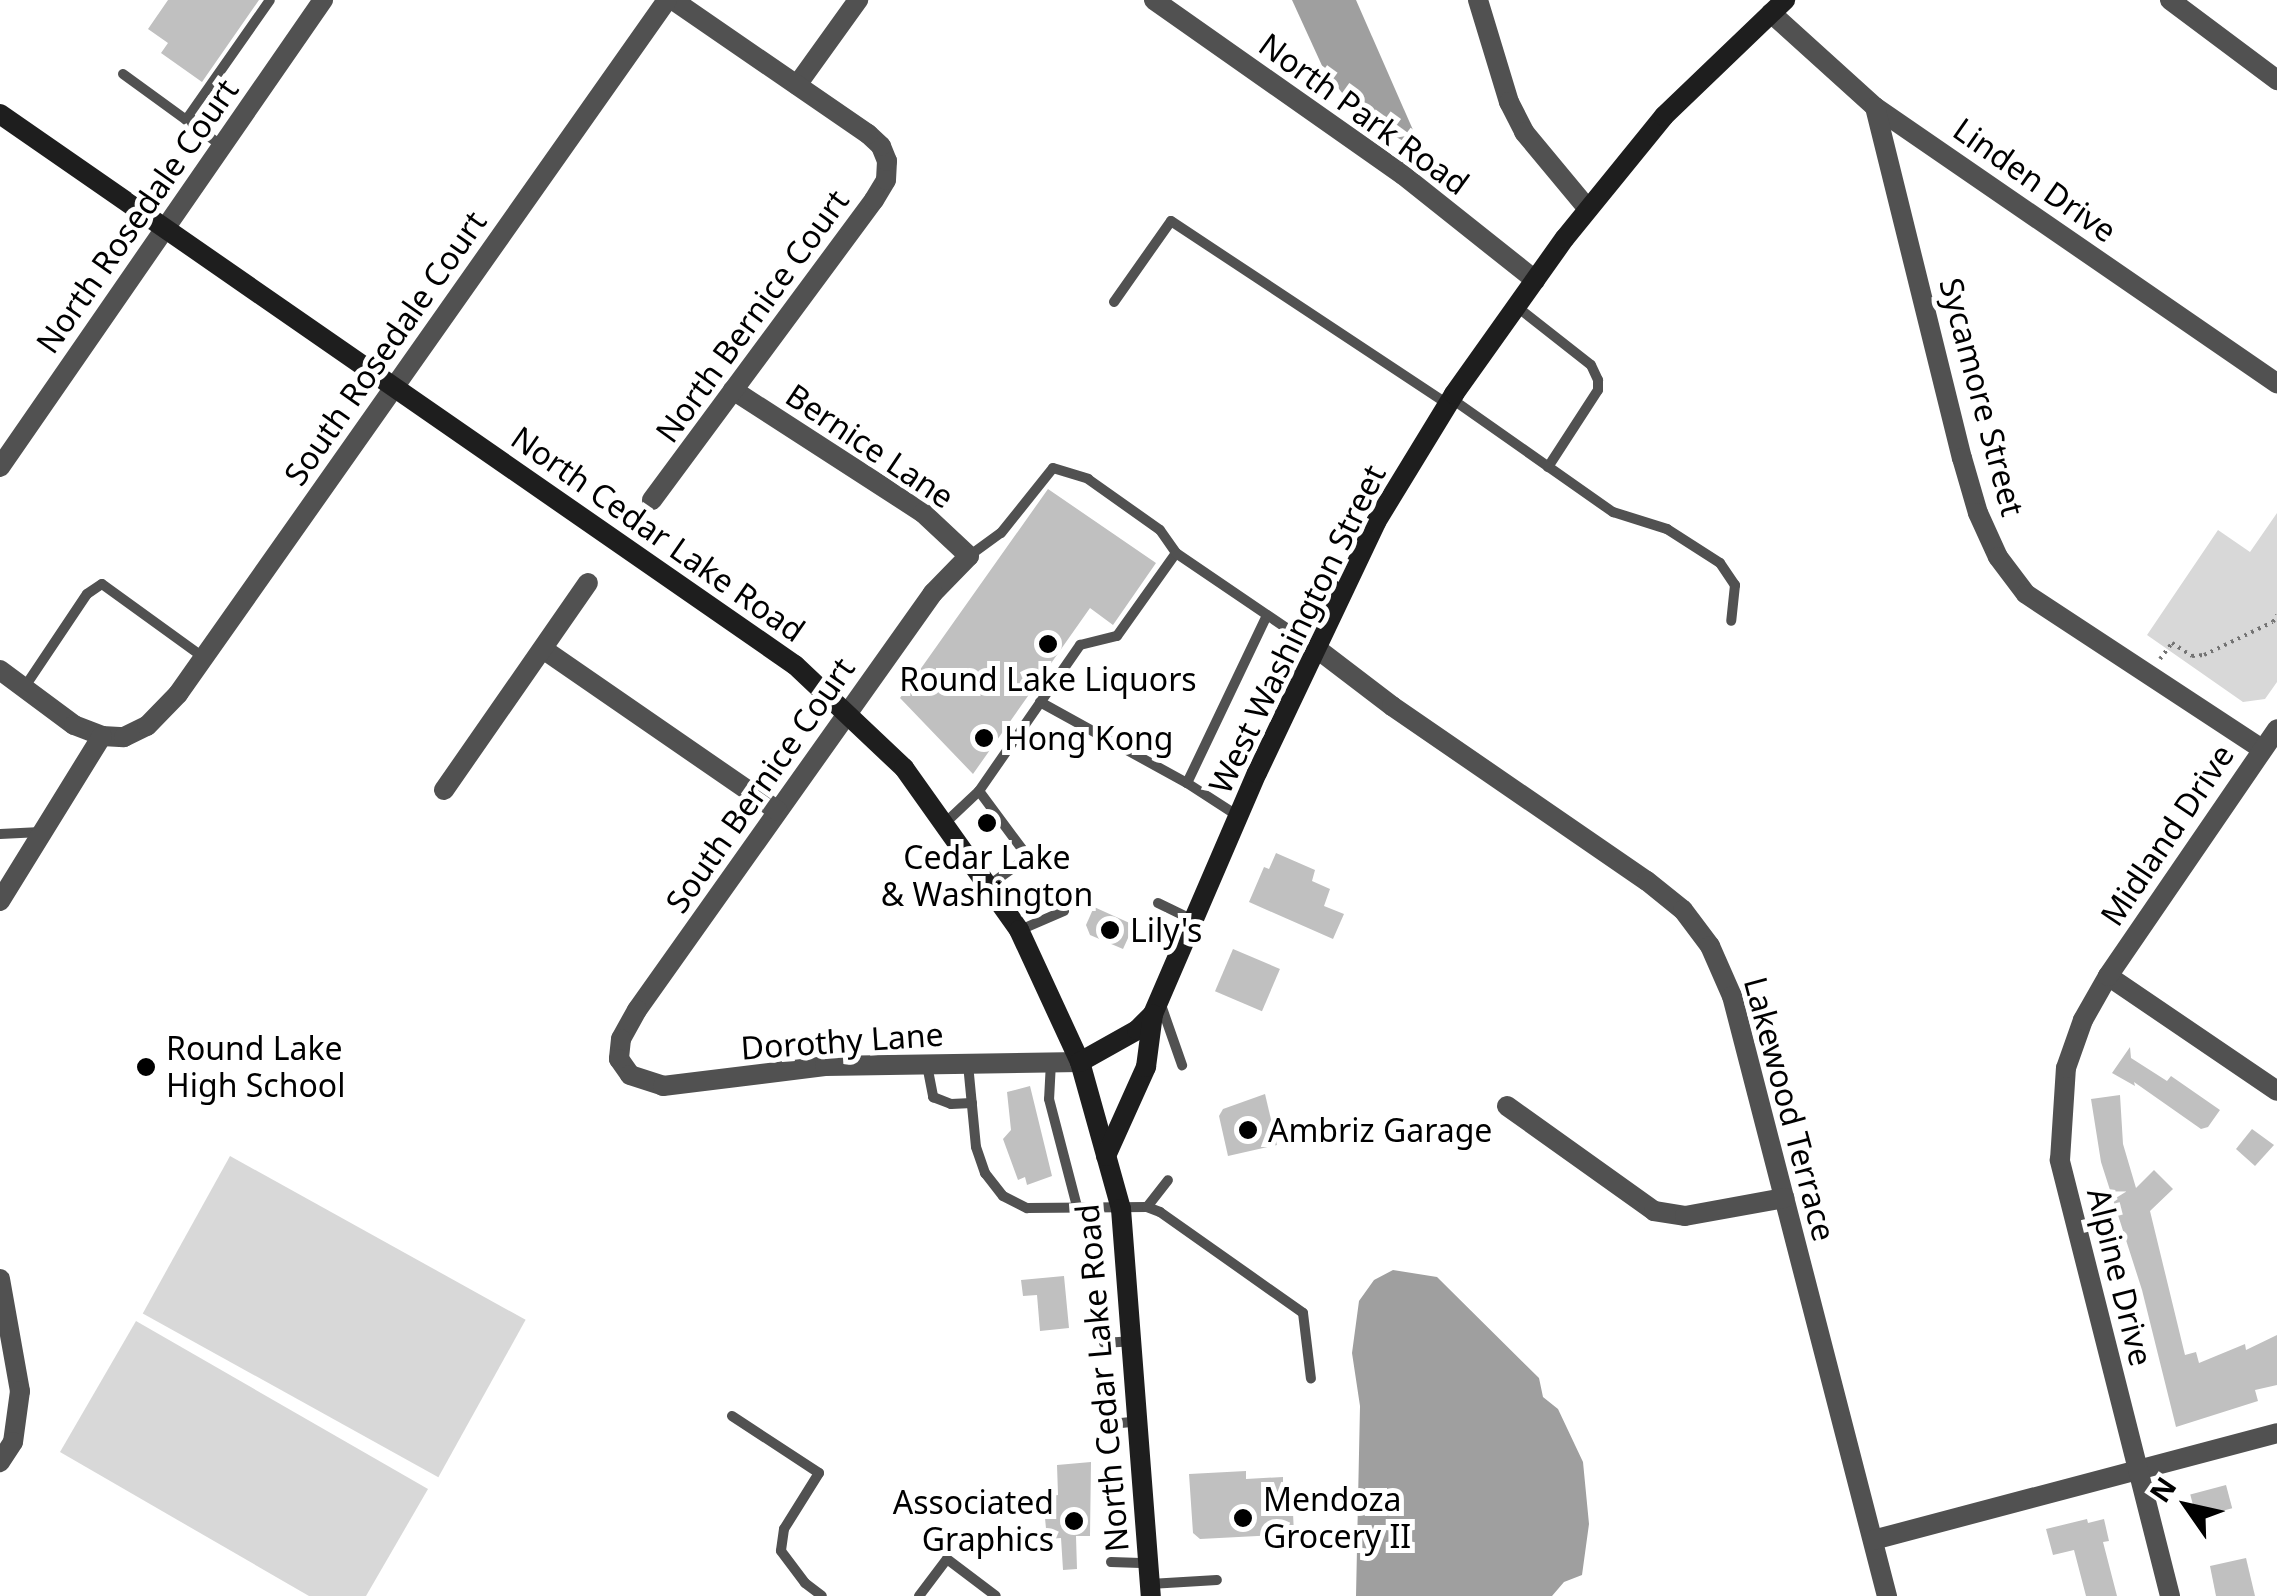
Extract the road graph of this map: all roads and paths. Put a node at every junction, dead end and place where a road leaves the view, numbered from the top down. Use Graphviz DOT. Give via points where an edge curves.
graph roads {
  1 [pos="270,0"];
  2 [pos="323,0"];
  3 [pos="670,0"];
  4 [pos="858,0"];
  5 [pos="1154,0"];
  6 [pos="1478,0"];
  7 [pos="2170,0"];
  8 [pos="1778,6"];
  9 [pos="123,74"];
  10 [pos="2277,80"];
  11 [pos="796,85"];
  12 [pos="1876,107"];
  13 [pos="0,114"];
  14 [pos="186,120"];
  15 [pos="222,146"];
  16 [pos="1588,209"];
  17 [pos="165,229"];
  18 [pos="1535,280"];
  19 [pos="1114,302"];
  20 [pos="1516,306"];
  21 [pos="2277,383"];
  22 [pos="394,388"];
  23 [pos="733,390"];
  24 [pos="1450,402"];
  25 [pos="1548,466"];
  26 [pos="0,467"];
  27 [pos="652,500"];
  28 [pos="1176,552"];
  29 [pos="969,556"];
  30 [pos="588,584"];
  31 [pos="1266,615"];
  32 [pos="2277,615"];
  33 [pos="1730,621"];
  34 [pos="1316,648"];
  35 [pos="543,649"];
  36 [pos="204,658"];
  37 [pos="0,670"];
  38 [pos="2149,675"];
  39 [pos="24,688"];
  40 [pos="1040,702"];
  41 [pos="847,714"];
  42 [pos="2277,729"];
  43 [pos="102,736"];
  44 [pos="2262,750"];
  45 [pos="1187,783"];
  46 [pos="444,790"];
  47 [pos="979,792"];
  48 [pos="778,811"];
  49 [pos="1238,817"];
  50 [pos="944,824"];
  51 [pos="42,832"];
  52 [pos="0,834"];
  53 [pos="988,886"];
  54 [pos="0,901"];
  55 [pos="1158,903"];
  56 [pos="1064,911"];
  57 [pos="1194,920"];
  58 [pos="1020,930"];
  59 [pos="2108,976"];
  60 [pos="1156,1007"];
  61 [pos="618,1060"];
  62 [pos="1051,1062"];
  63 [pos="1080,1062"];
  64 [pos="927,1064"];
  65 [pos="968,1064"];
  66 [pos="1182,1065"];
  67 [pos="2277,1091"];
  68 [pos="972,1102"];
  69 [pos="1507,1106"];
  70 [pos="1106,1156"];
  71 [pos="1168,1180"];
  72 [pos="1784,1198"];
  73 [pos="1147,1207"];
  74 [pos="1121,1208"];
  75 [pos="1078,1210"];
  76 [pos="0,1280"];
  77 [pos="1135,1340"];
  78 [pos="1104,1344"];
  79 [pos="1311,1378"];
  80 [pos="732,1416"];
  81 [pos="1139,1420"];
  82 [pos="1102,1425"];
  83 [pos="2277,1433"];
  84 [pos="0,1462"];
  85 [pos="2138,1470"];
  86 [pos="1872,1540"];
  87 [pos="1112,1562"];
  88 [pos="1217,1580"];
  89 [pos="1150,1581"];
  90 [pos="822,1596"];
  91 [pos="918,1596"];
  92 [pos="996,1596"];
  93 [pos="1888,1596"];
  94 [pos="2170,1596"];
  1 -- 14 [label="lane"];
  2 -- 15 [label="street, North Rosedale Court"];
  3 -- 11 [label="street"];
  3 -- 22 [label="street, South Rosedale Court"];
  4 -- 11 [label="street"];
  5 -- 18 [label="street, North Park Road" via="1403,176"];
  6 -- 16 [label="street" via="1524,132"];
  7 -- 10 [label="street"];
  8 -- 12 [label="street, Linden Drive"];
  8 -- 16 [label="main road, West Washington Street" via="1664,116"];
  9 -- 14 [label="lane"];
  11 -- 23 [label="street, North Bernice Court" via="881,146 886,180"];
  12 -- 21 [label="street, Linden Drive"];
  12 -- 38 [label="street, Sycamore Street" via="1962,458 1998,557 2026,594"];
  13 -- 17 [label="main road, North Cedar Lake Road"];
  14 -- 15 [label="lane"];
  15 -- 17 [label="street, North Rosedale Court"];
  16 -- 18 [label="main road, West Washington Street"];
  17 -- 22 [label="main road, North Cedar Lake Road"];
  17 -- 26 [label="street, North Rosedale Court"];
  18 -- 20 [label="main road, West Washington Street"];
  19 -- 24 [label="lane" via="1171,221"];
  20 -- 24 [label="main road, West Washington Street"];
  20 -- 25 [label="lane" via="1591,365 1598,380 1598,390"];
  22 -- 36 [label="street, South Rosedale Court"];
  22 -- 41 [label="main road, North Cedar Lake Road" via="795,665"];
  23 -- 27 [label="street, North Bernice Court"];
  23 -- 29 [label="street, Bernice Lane" via="923,513"];
  24 -- 25 [label="lane"];
  24 -- 34 [label="main road, West Washington Street" via="1376,522"];
  25 -- 33 [label="lane" via="1613,512 1667,528 1720,564 1736,585"];
  28 -- 29 [label="lane" via="1160,530 1088,479 1053,468 1002,534"];
  28 -- 31 [label="lane"];
  28 -- 40 [label="lane" via="1117,636 1080,645"];
  29 -- 41 [label="street, South Bernice Court" via="933,593"];
  30 -- 35 [label="street"];
  31 -- 34 [label="lane"];
  31 -- 45 [label="lane"];
  32 -- 38 [label="path" via="2204,655 2192,656 2172,643"];
  34 -- 49 [label="main road, West Washington Street"];
  34 -- 72 [label="street, Lakewood Terrace" via="1683,910 1710,946 1732,996"];
  35 -- 46 [label="street"];
  35 -- 48 [label="street"];
  36 -- 39 [label="lane" via="102,584 87,594"];
  36 -- 43 [label="street, South Rosedale Court" via="147,726 124,737"];
  37 -- 39 [label="street"];
  38 -- 44 [label="street, Sycamore Street"];
  39 -- 43 [label="street" via="74,725"];
  40 -- 45 [label="lane"];
  40 -- 47 [label="lane"];
  41 -- 48 [label="street, South Bernice Court"];
  41 -- 50 [label="main road, North Cedar Lake Road" via="904,768"];
  42 -- 44 [label="street, Midland Drive"];
  43 -- 51 [label="street"];
  44 -- 59 [label="street, Midland Drive"];
  45 -- 49 [label="lane"];
  47 -- 50 [label="lane"];
  47 -- 53 [label="lane" via="1028,857"];
  48 -- 61 [label="street, South Bernice Court" via="637,1010 620,1039"];
  49 -- 57 [label="main road, West Washington Street"];
  50 -- 53 [label="main road, North Cedar Lake Road"];
  51 -- 52 [label="lane"];
  51 -- 54 [label="street"];
  53 -- 58 [label="main road, North Cedar Lake Road"];
  55 -- 57 [label="lane"];
  56 -- 58 [label="lane"];
  57 -- 60 [label="main road, West Washington Street"];
  58 -- 63 [label="main road, North Cedar Lake Road"];
  59 -- 67 [label="street"];
  59 -- 85 [label="street, Alpine Drive" via="2066,1068 2060,1160"];
  60 -- 63 [label="main road, West Washington Street" via="1137,1030"];
  60 -- 66 [label="lane"];
  60 -- 70 [label="main road, North Cedar Lake Road" via="1146,1067"];
  61 -- 64 [label="street, Dorothy Lane" via="630,1075 663,1086 826,1066"];
  62 -- 63 [label="street, Dorothy Lane"];
  62 -- 65 [label="street, Dorothy Lane"];
  62 -- 75 [label="lane" via="1049,1099"];
  63 -- 70 [label="main road, North Cedar Lake Road"];
  64 -- 65 [label="street, Dorothy Lane"];
  64 -- 68 [label="lane" via="934,1097"];
  65 -- 68 [label="lane"];
  68 -- 75 [label="lane" via="984,1173 1003,1196 1027,1208"];
  69 -- 72 [label="street" via="1654,1211 1685,1216"];
  70 -- 74 [label="main road, North Cedar Lake Road"];
  71 -- 73 [label="lane"];
  72 -- 86 [label="street, Lakewood Terrace"];
  73 -- 74 [label="lane"];
  73 -- 79 [label="lane" via="1303,1313"];
  74 -- 75 [label="lane"];
  74 -- 77 [label="main road, North Cedar Lake Road"];
  76 -- 84 [label="street" via="20,1391 13,1442"];
  77 -- 78 [label="lane"];
  77 -- 81 [label="main road, North Cedar Lake Road"];
  80 -- 90 [label="lane" via="819,1473 784,1529 781,1552"];
  81 -- 82 [label="lane"];
  81 -- 89 [label="main road, North Cedar Lake Road"];
  83 -- 85 [label="street"];
  85 -- 86 [label="street"];
  85 -- 94 [label="street, Alpine Drive"];
  86 -- 93 [label="street, Lakewood Terrace"];
  87 -- 89 [label="lane"];
  88 -- 89 [label="lane"];
  91 -- 92 [label="lane" via="947,1559"];
}
